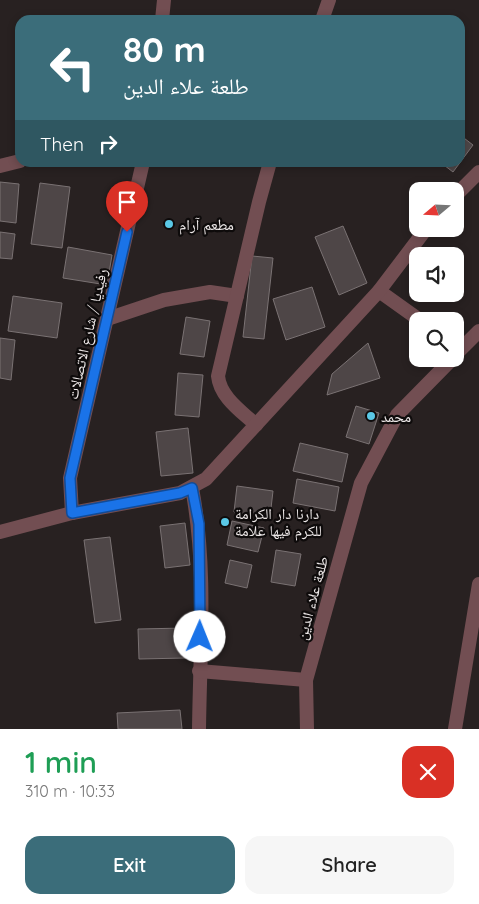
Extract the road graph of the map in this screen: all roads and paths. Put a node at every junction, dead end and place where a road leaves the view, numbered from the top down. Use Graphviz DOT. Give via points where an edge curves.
graph roads {
  1 [pos="164,0"];
  2 [pos="329,0"];
  3 [pos="162,15"];
  4 [pos="324,15"];
  5 [pos="15,162"];
  6 [pos="0,166"];
  7 [pos="142,167"];
  8 [pos="269,167"];
  9 [pos="479,172"];
  10 [pos="464,187"];
  11 [pos="419,238"];
  12 [pos="379,292"];
  13 [pos="237,296"];
  14 [pos="409,313"];
  15 [pos="107,319"];
  16 [pos="479,331"];
  17 [pos="464,345"];
  18 [pos="442,367"];
  19 [pos="256,425"];
  20 [pos="192,488"];
  21 [pos="72,513"];
  22 [pos="0,532"];
  23 [pos="479,584"];
  24 [pos="199,671"];
  25 [pos="306,680"];
  26 [pos="199,729"];
  27 [pos="307,729"];
  28 [pos="455,729"];
  1 -- 3 [label="street"];
  2 -- 4 [label="street"];
  5 -- 6 [label="street"];
  7 -- 15 [label="street, رفيديا / شارع الاتصالات"];
  8 -- 13 [label="street"];
  9 -- 10 [label="street"];
  11 -- 12 [label="street"];
  12 -- 14 [label="street"];
  12 -- 19 [label="street"];
  13 -- 15 [label="street" via="210,292 164,300"];
  13 -- 19 [label="street" via="218,369 219,382 226,396"];
  15 -- 21 [label="street, رفيديا / شارع الاتصالات" via="70,478"];
  16 -- 17 [label="street, طلعة علاء الدين"];
  18 -- 25 [label="street, طلعة علاء الدين" via="397,415 361,483"];
  19 -- 20 [label="street" via="213,473"];
  20 -- 21 [label="street"];
  20 -- 24 [label="street" via="199,524 201,567"];
  21 -- 22 [label="street"];
  23 -- 28 [label="street"];
  24 -- 25 [label="street"];
  24 -- 26 [label="street"];
  25 -- 27 [label="street, طلعة علاء الدين"];
}
